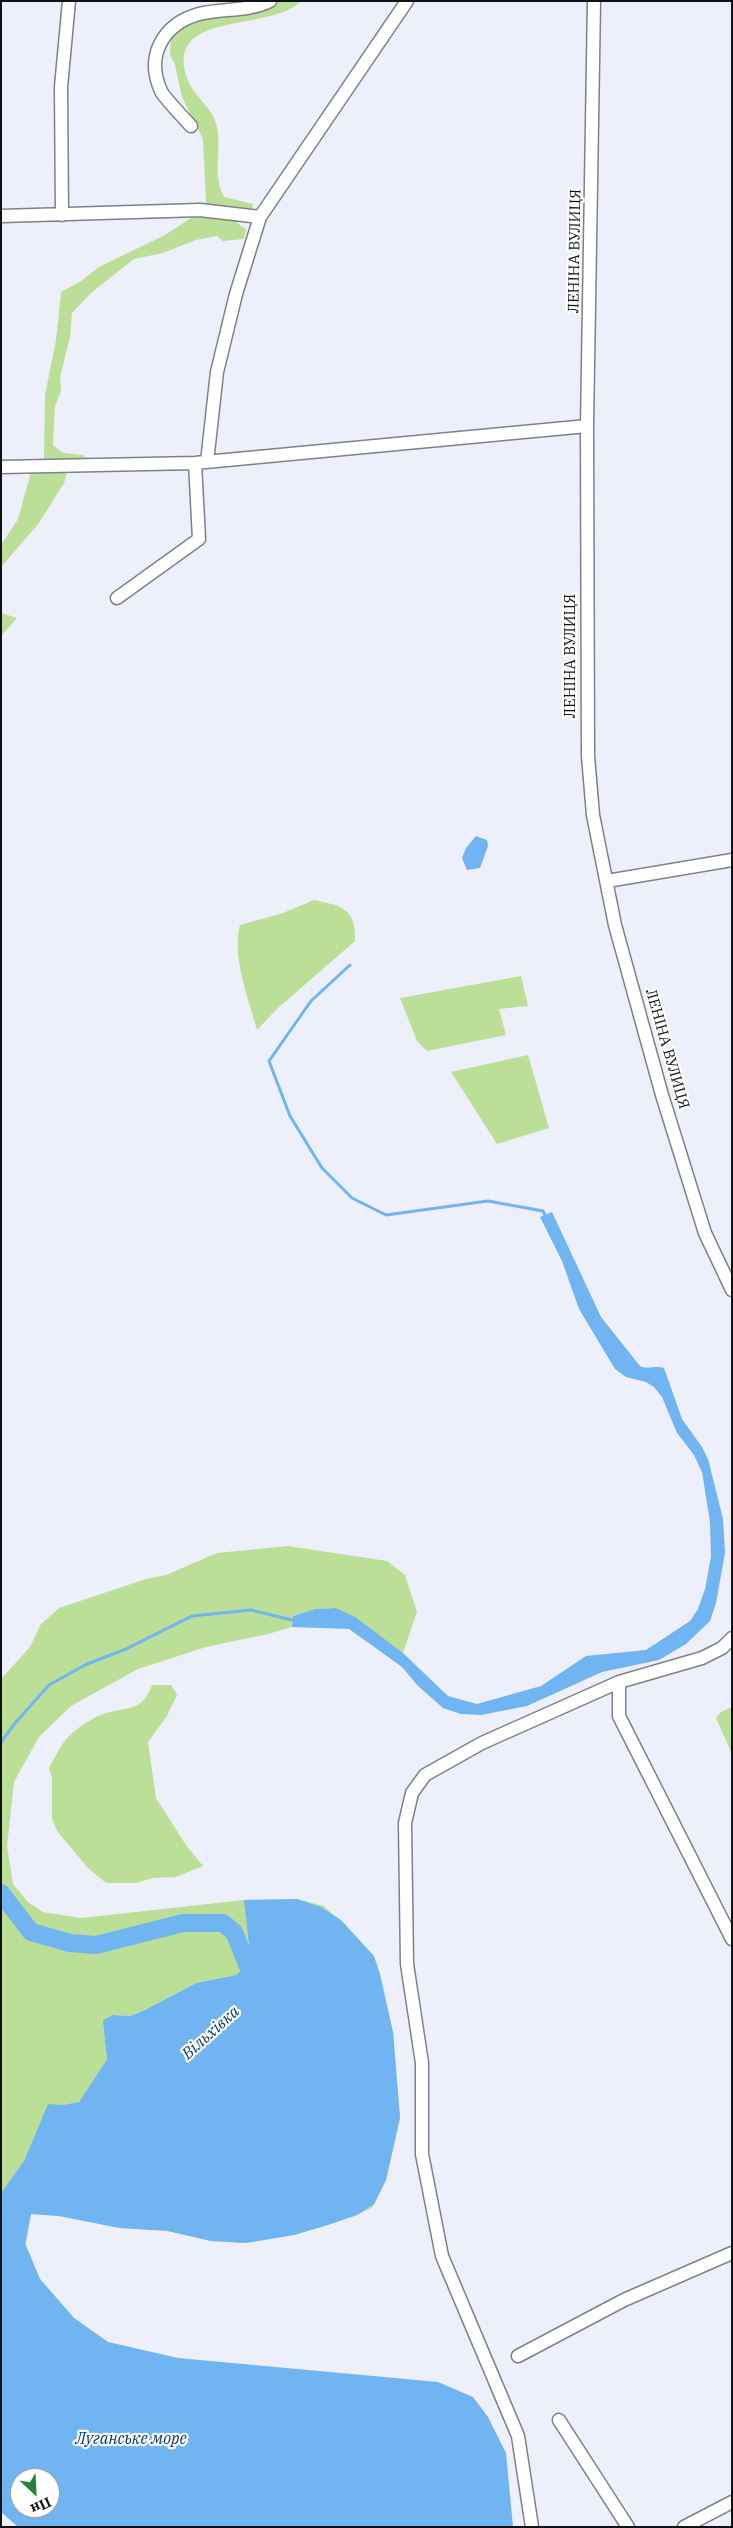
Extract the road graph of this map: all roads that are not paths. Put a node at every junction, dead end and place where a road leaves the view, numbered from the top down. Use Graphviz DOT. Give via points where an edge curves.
graph roads {
  1 [pos="69,1"];
  2 [pos="270,1"];
  3 [pos="407,1"];
  4 [pos="594,1"];
  5 [pos="191,126"];
  6 [pos="62,215"];
  7 [pos="1,216"];
  8 [pos="260,217"];
  9 [pos="587,426"];
  10 [pos="201,462"];
  11 [pos="1,467"];
  12 [pos="117,598"];
  13 [pos="732,860"];
  14 [pos="606,881"];
  15 [pos="732,1290"];
  16 [pos="732,1638"];
  17 [pos="619,1682"];
  18 [pos="732,1939"];
  19 [pos="732,2253"];
  20 [pos="518,2356"];
  21 [pos="559,2420"];
  22 [pos="732,2502"];
  23 [pos="532,2527"];
  24 [pos="628,2527"];
  25 [pos="684,2527"];
  1 -- 6 [label="street" via="61,87"];
  2 -- 5 [label="street" via="260,6 200,14 179,21 163,38 157,48 156,68 162,92"];
  3 -- 8 [label="street"];
  4 -- 9 [label="street, ЛЕНІНА ВУЛИЦЯ"];
  6 -- 7 [label="street"];
  6 -- 8 [label="street" via="200,210"];
  8 -- 10 [label="street" via="236,294 217,372"];
  9 -- 10 [label="street"];
  9 -- 14 [label="street, ЛЕНІНА ВУЛИЦЯ" via="588,756"];
  10 -- 11 [label="street"];
  10 -- 12 [label="street" via="199,539"];
  13 -- 14 [label="street"];
  14 -- 15 [label="street, ЛЕНІНА ВУЛИЦЯ" via="662,1095 705,1233"];
  16 -- 17 [label="street" via="722,1648 702,1658"];
  17 -- 18 [label="street" via="619,1716"];
  17 -- 23 [label="street" via="482,1743 426,1774 412,1793 405,1823 407,1964 422,2063 422,2154 442,2256 518,2436"];
  19 -- 20 [label="street" via="624,2300"];
  21 -- 24 [label="street"];
  22 -- 25 [label="street"];
}
